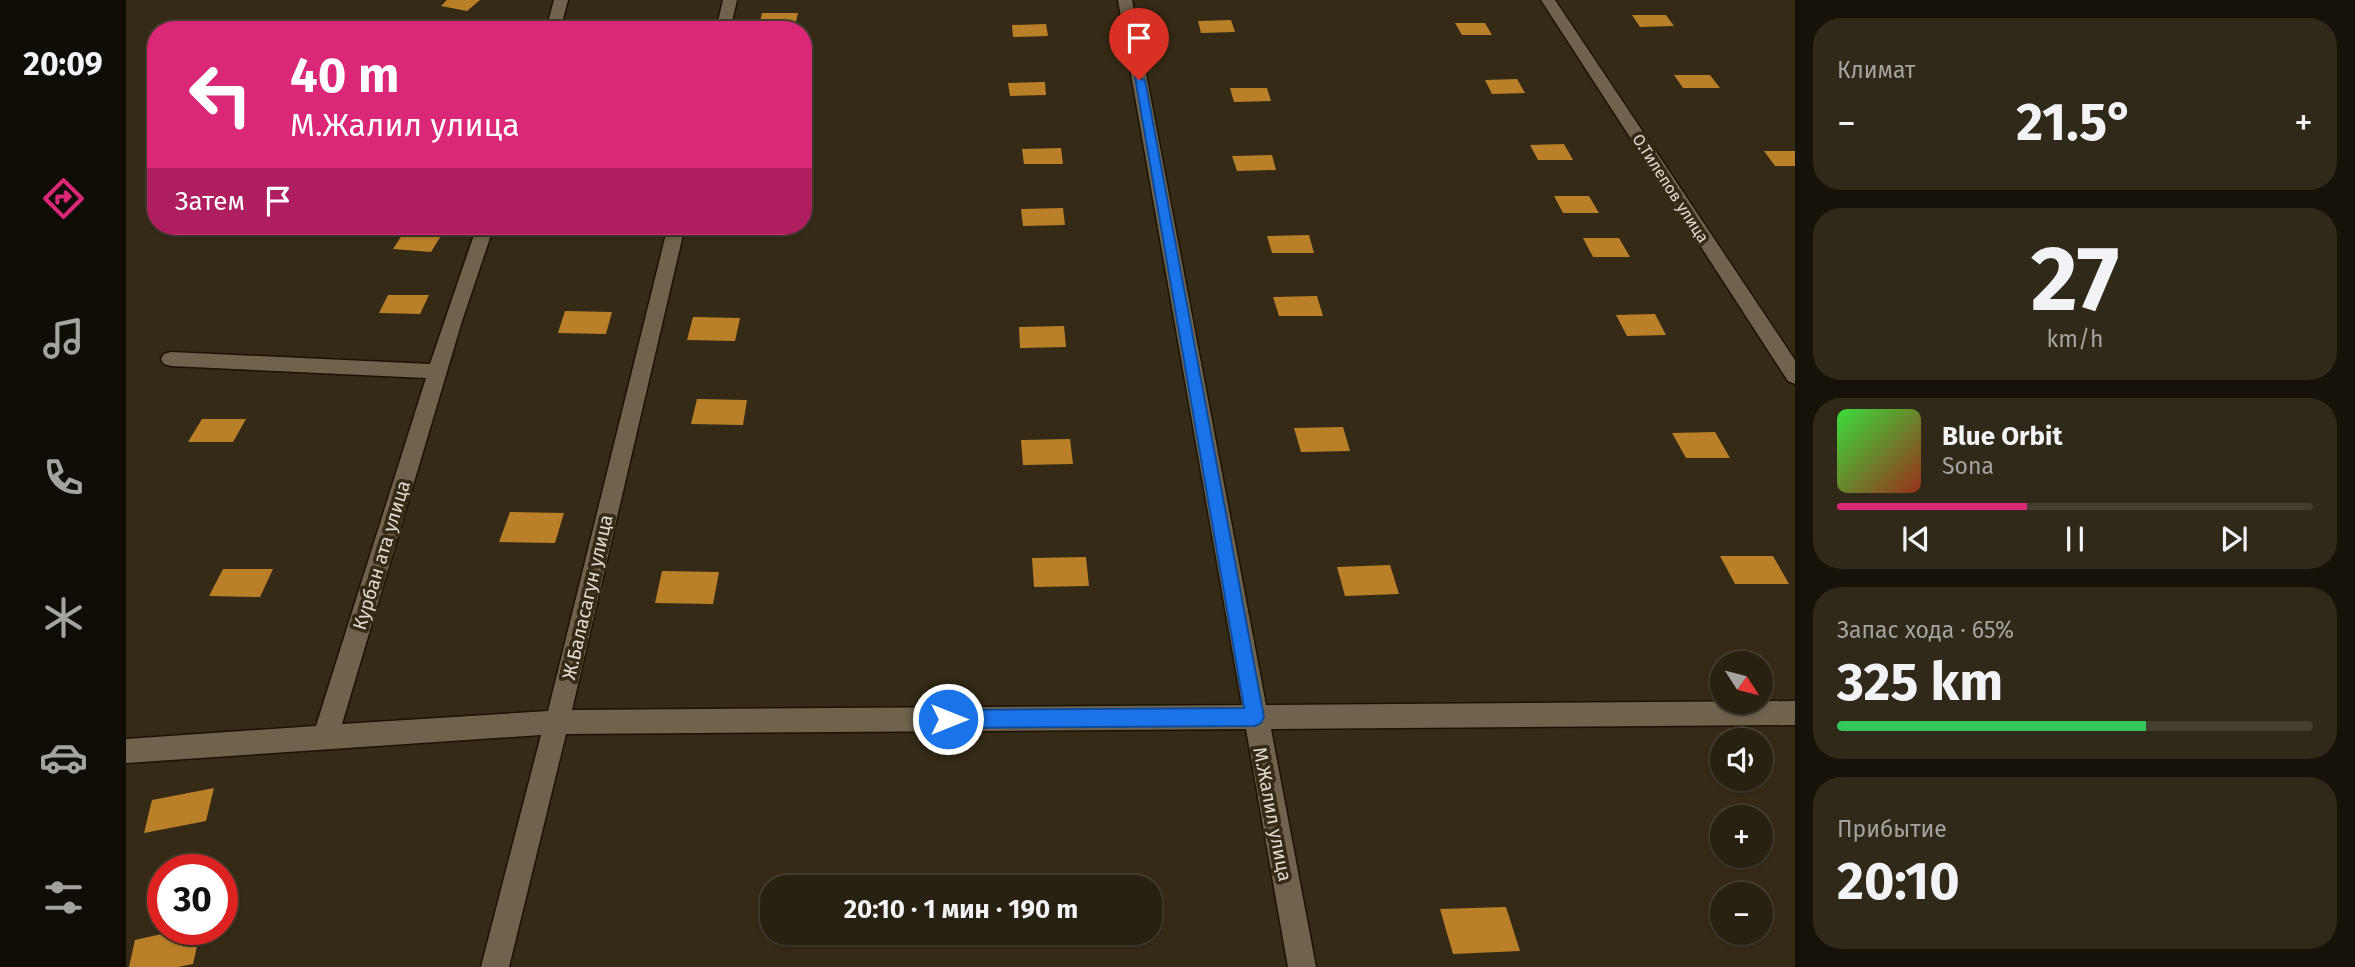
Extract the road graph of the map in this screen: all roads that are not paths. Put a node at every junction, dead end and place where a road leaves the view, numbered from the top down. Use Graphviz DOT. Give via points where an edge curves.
graph roads {
  1 [pos="561,0"];
  2 [pos="730,0"];
  3 [pos="1125,0"];
  4 [pos="1548,0"];
  5 [pos="555,21"];
  6 [pos="725,21"];
  7 [pos="482,235"];
  8 [pos="674,235"];
  9 [pos="172,359"];
  10 [pos="437,372"];
  11 [pos="1795,376"];
  12 [pos="1795,713"];
  13 [pos="1255,717"];
  14 [pos="557,722"];
  15 [pos="325,738"];
  16 [pos="126,751"];
  17 [pos="495,967"];
  18 [pos="1302,967"];
  1 -- 5 [label="street"];
  2 -- 6 [label="street"];
  3 -- 13 [label="street, М.Жалил улица"];
  4 -- 11 [label="street, О.Тилепов улица"];
  7 -- 10 [label="street, Курбан ата улица"];
  8 -- 14 [label="street, Ж.Баласагун улица"];
  9 -- 10 [label="street" via="366,364"];
  10 -- 15 [label="street, Курбан ата улица"];
  12 -- 13 [label="street"];
  13 -- 14 [label="street"];
  13 -- 18 [label="street, М.Жалил улица"];
  14 -- 15 [label="street"];
  14 -- 17 [label="street, Ж.Баласагун улица"];
  15 -- 16 [label="street"];
}
